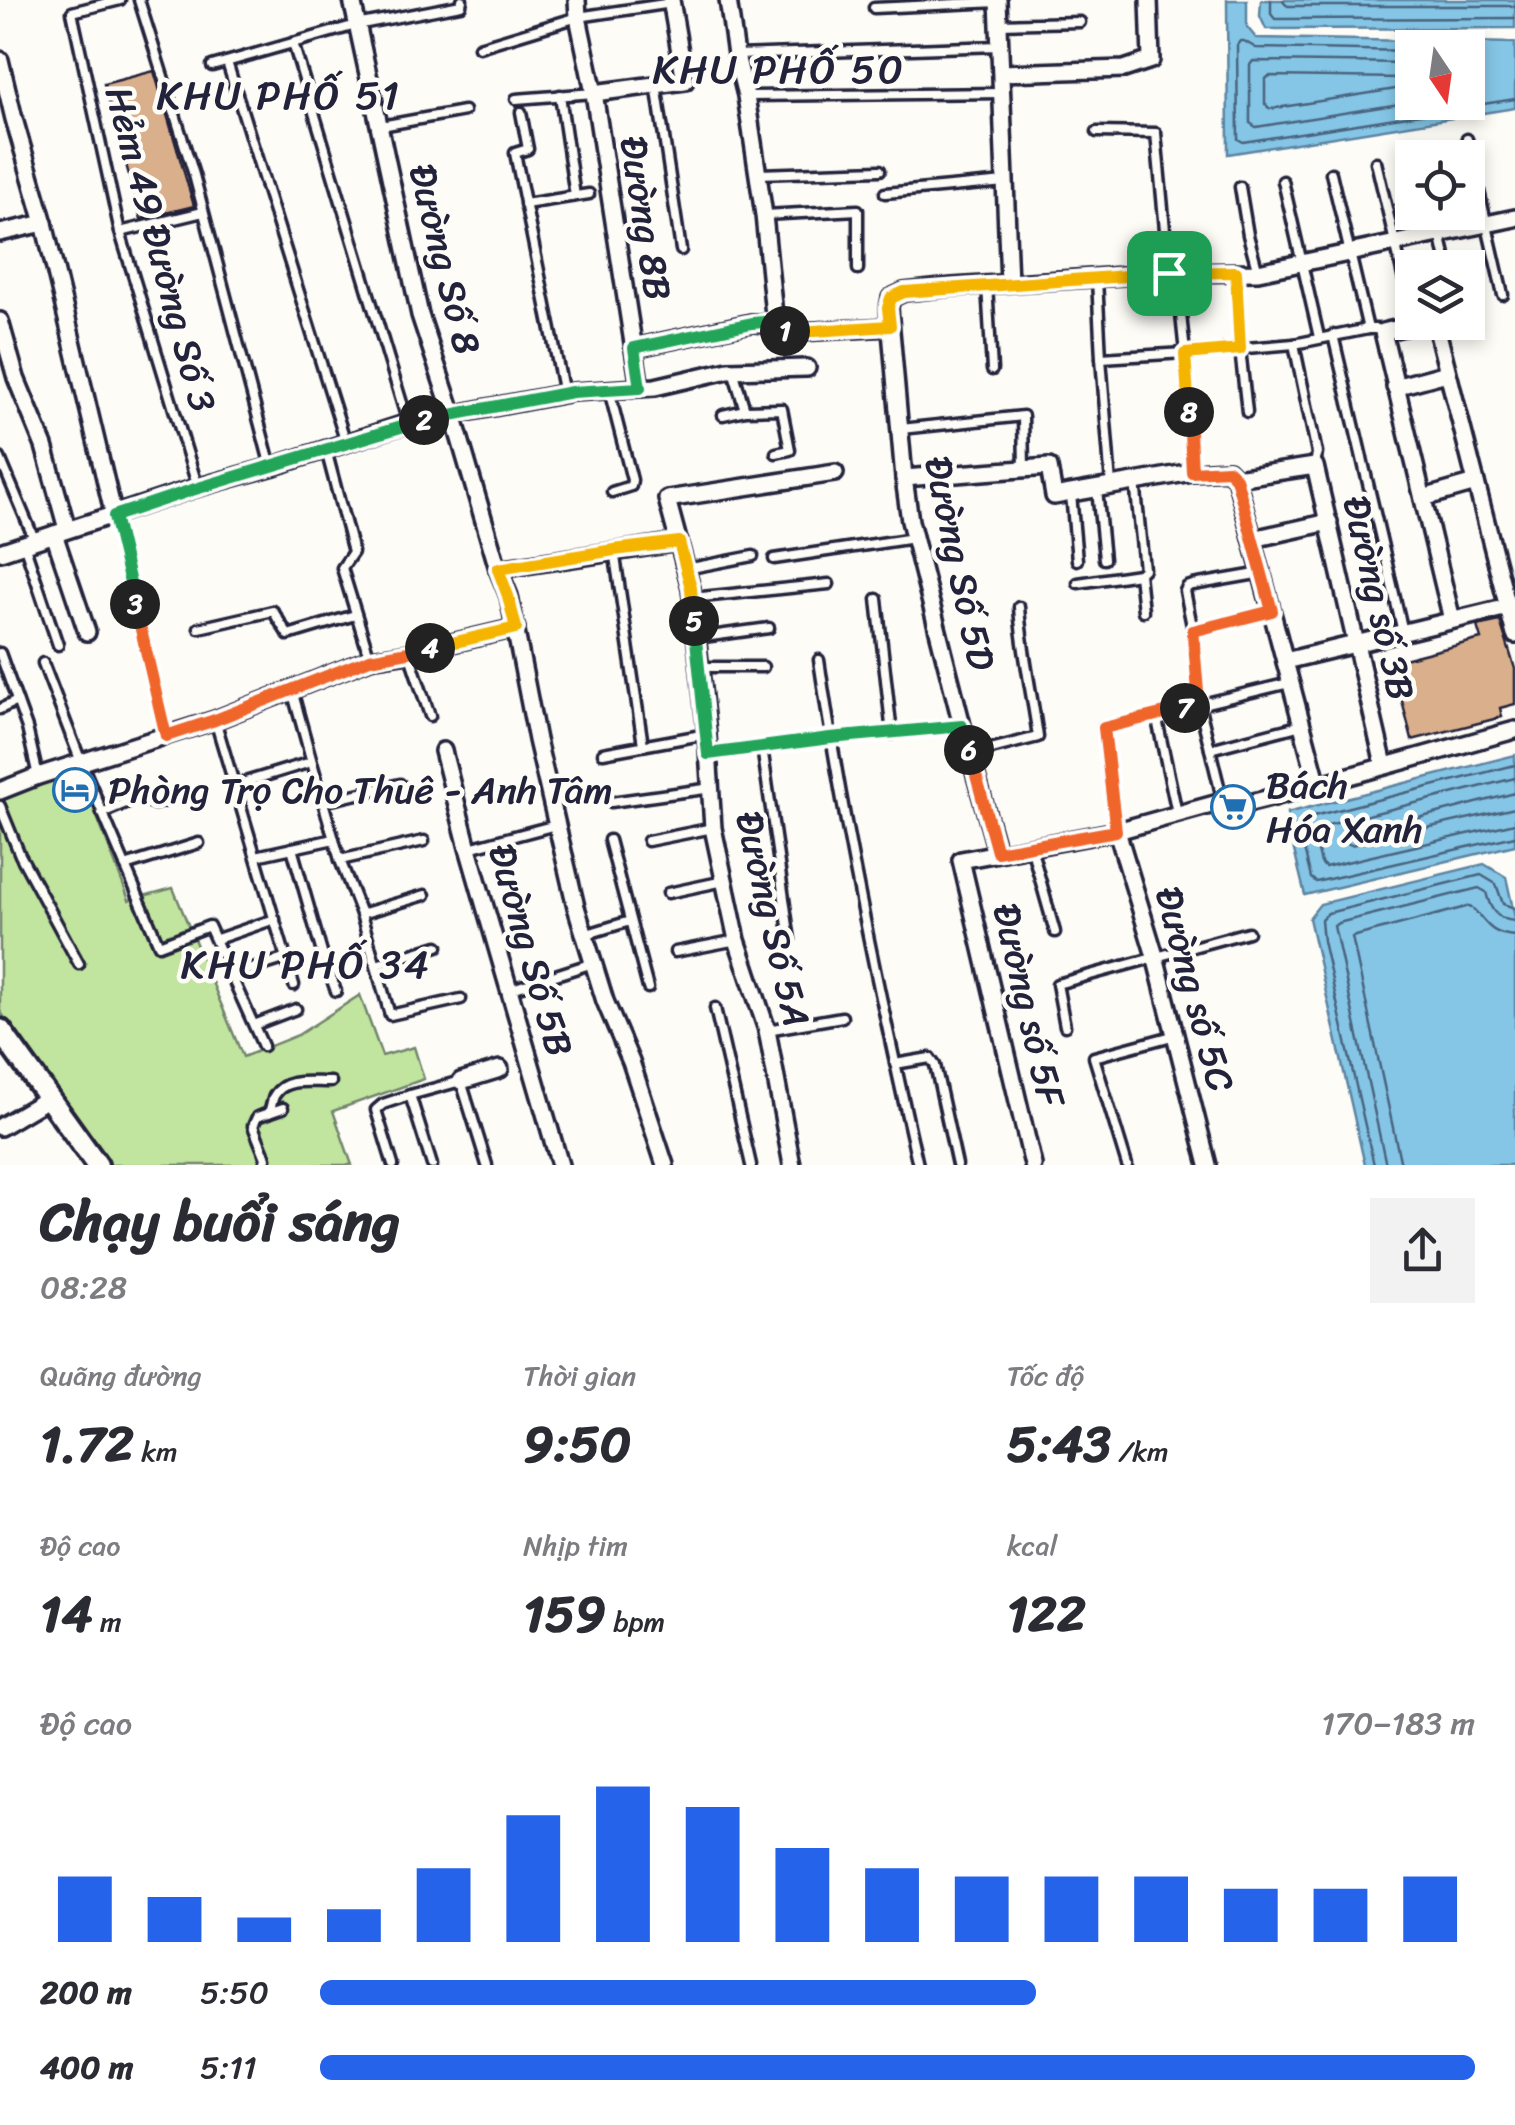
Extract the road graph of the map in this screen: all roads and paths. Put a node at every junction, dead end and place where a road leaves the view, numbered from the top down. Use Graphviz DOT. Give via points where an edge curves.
graph roads {
  1 [pos="120,0"];
  2 [pos="140,0"];
  3 [pos="352,0"];
  4 [pos="462,0"];
  5 [pos="577,0"];
  6 [pos="728,0"];
  7 [pos="1149,0"];
  8 [pos="998,1"];
  9 [pos="672,2"];
  10 [pos="874,8"];
  11 [pos="578,17"];
  12 [pos="1080,22"];
  13 [pos="999,24"];
  14 [pos="356,25"];
  15 [pos="293,42"];
  16 [pos="479,46"];
  17 [pos="1000,46"];
  18 [pos="736,55"];
  19 [pos="0,60"];
  20 [pos="228,62"];
  21 [pos="212,66"];
  22 [pos="1002,73"];
  23 [pos="656,84"];
  24 [pos="594,93"];
  25 [pos="1002,93"];
  26 [pos="560,95"];
  27 [pos="746,96"];
  28 [pos="516,98"];
  29 [pos="464,110"];
  30 [pos="521,112"];
  31 [pos="7,120"];
  32 [pos="380,126"];
  33 [pos="1096,132"];
  34 [pos="1467,139"];
  35 [pos="1376,162"];
  36 [pos="880,170"];
  37 [pos="1331,173"];
  38 [pos="757,174"];
  39 [pos="1284,181"];
  40 [pos="1004,182"];
  41 [pos="1240,187"];
  42 [pos="885,192"];
  43 [pos="589,194"];
  44 [pos="575,196"];
  45 [pos="525,204"];
  46 [pos="203,212"];
  47 [pos="764,214"];
  48 [pos="1515,218"];
  49 [pos="44,223"];
  50 [pos="1486,224"];
  51 [pos="1439,230"];
  52 [pos="120,232"];
  53 [pos="0,233"];
  54 [pos="1440,234"];
  55 [pos="1396,244"];
  56 [pos="681,250"];
  57 [pos="1398,250"];
  58 [pos="1444,250"];
  59 [pos="1350,254"];
  60 [pos="1302,262"];
  61 [pos="858,270"];
  62 [pos="1236,272"];
  63 [pos="1258,272"];
  64 [pos="1169,273"];
  65 [pos="1097,279"];
  66 [pos="1009,283"];
  67 [pos="987,286"];
  68 [pos="1502,295"];
  69 [pos="1180,305"];
  70 [pos="0,321"];
  71 [pos="775,326"];
  72 [pos="890,326"];
  73 [pos="1395,326"];
  74 [pos="1376,330"];
  75 [pos="1333,336"];
  76 [pos="1319,337"];
  77 [pos="1440,340"];
  78 [pos="1294,344"];
  79 [pos="634,348"];
  80 [pos="1240,349"];
  81 [pos="1185,354"];
  82 [pos="1100,358"];
  83 [pos="807,368"];
  84 [pos="733,370"];
  85 [pos="992,370"];
  86 [pos="1448,373"];
  87 [pos="1395,387"];
  88 [pos="640,388"];
  89 [pos="609,390"];
  90 [pos="564,394"];
  91 [pos="745,410"];
  92 [pos="1248,412"];
  93 [pos="453,415"];
  94 [pos="723,415"];
  95 [pos="408,423"];
  96 [pos="900,430"];
  97 [pos="346,444"];
  98 [pos="326,450"];
  99 [pos="776,453"];
  100 [pos="0,458"];
  101 [pos="1314,466"];
  102 [pos="271,467"];
  103 [pos="1024,470"];
  104 [pos="1192,472"];
  105 [pos="835,473"];
  106 [pos="904,478"];
  107 [pos="1236,478"];
  108 [pos="1136,482"];
  109 [pos="1476,483"];
  110 [pos="1104,486"];
  111 [pos="198,488"];
  112 [pos="612,492"];
  113 [pos="1071,493"];
  114 [pos="1422,498"];
  115 [pos="114,516"];
  116 [pos="1329,522"];
  117 [pos="60,532"];
  118 [pos="914,538"];
  119 [pos="1252,539"];
  120 [pos="30,542"];
  121 [pos="679,542"];
  122 [pos="614,550"];
  123 [pos="0,552"];
  124 [pos="752,556"];
  125 [pos="774,559"];
  126 [pos="1104,559"];
  127 [pos="1077,560"];
  128 [pos="686,568"];
  129 [pos="498,569"];
  130 [pos="1262,573"];
  131 [pos="1139,574"];
  132 [pos="829,584"];
  133 [pos="1078,584"];
  134 [pos="692,598"];
  135 [pos="877,599"];
  136 [pos="1019,607"];
  137 [pos="1508,607"];
  138 [pos="1143,611"];
  139 [pos="1272,611"];
  140 [pos="355,615"];
  141 [pos="1452,620"];
  142 [pos="199,628"];
  143 [pos="516,628"];
  144 [pos="769,628"];
  145 [pos="1193,631"];
  146 [pos="87,632"];
  147 [pos="1403,632"];
  148 [pos="1515,636"];
  149 [pos="696,638"];
  150 [pos="1355,643"];
  151 [pos="58,645"];
  152 [pos="0,653"];
  153 [pos="409,653"];
  154 [pos="370,659"];
  155 [pos="818,660"];
  156 [pos="1285,661"];
  157 [pos="43,662"];
  158 [pos="763,666"];
  159 [pos="700,668"];
  160 [pos="1291,683"];
  161 [pos="292,690"];
  162 [pos="17,702"];
  163 [pos="1199,704"];
  164 [pos="0,709"];
  165 [pos="1156,715"];
  166 [pos="430,716"];
  167 [pos="215,720"];
  168 [pos="1302,725"];
  169 [pos="962,726"];
  170 [pos="1515,730"];
  171 [pos="707,734"];
  172 [pos="892,734"];
  173 [pos="166,736"];
  174 [pos="830,738"];
  175 [pos="643,745"];
  176 [pos="762,747"];
  177 [pos="1210,749"];
  178 [pos="443,751"];
  179 [pos="604,753"];
  180 [pos="708,754"];
  181 [pos="970,754"];
  182 [pos="81,762"];
  183 [pos="311,762"];
  184 [pos="1384,766"];
  185 [pos="38,776"];
  186 [pos="400,784"];
  187 [pos="1318,784"];
  188 [pos="234,785"];
  189 [pos="712,788"];
  190 [pos="0,791"];
  191 [pos="174,799"];
  192 [pos="323,802"];
  193 [pos="611,802"];
  194 [pos="1223,802"];
  195 [pos="0,806"];
  196 [pos="102,813"];
  197 [pos="1178,815"];
  198 [pos="556,825"];
  199 [pos="713,828"];
  200 [pos="1116,831"];
  201 [pos="334,839"];
  202 [pos="609,840"];
  203 [pos="648,840"];
  204 [pos="424,841"];
  205 [pos="199,844"];
  206 [pos="1031,846"];
  207 [pos="292,848"];
  208 [pos="468,848"];
  209 [pos="997,852"];
  210 [pos="256,856"];
  211 [pos="340,860"];
  212 [pos="125,866"];
  213 [pos="724,881"];
  214 [pos="668,893"];
  215 [pos="425,895"];
  216 [pos="361,914"];
  217 [pos="274,918"];
  218 [pos="630,921"];
  219 [pos="1055,932"];
  220 [pos="1248,932"];
  221 [pos="584,935"];
  222 [pos="217,939"];
  223 [pos="737,940"];
  224 [pos="790,940"];
  225 [pos="438,946"];
  226 [pos="675,952"];
  227 [pos="1156,956"];
  228 [pos="286,958"];
  229 [pos="79,964"];
  230 [pos="593,964"];
  231 [pos="376,965"];
  232 [pos="233,976"];
  233 [pos="294,985"];
  234 [pos="648,988"];
  235 [pos="509,990"];
  236 [pos="336,992"];
  237 [pos="461,999"];
  238 [pos="715,1008"];
  239 [pos="296,1009"];
  240 [pos="842,1017"];
  241 [pos="254,1026"];
  242 [pos="1065,1026"];
  243 [pos="0,1030"];
  244 [pos="767,1030"];
  245 [pos="1176,1035"];
  246 [pos="263,1046"];
  247 [pos="7,1053"];
  248 [pos="895,1064"];
  249 [pos="500,1069"];
  250 [pos="461,1080"];
  251 [pos="332,1082"];
  252 [pos="410,1095"];
  253 [pos="50,1098"];
  254 [pos="283,1108"];
  255 [pos="269,1113"];
  256 [pos="0,1126"];
  257 [pos="97,1165"];
  258 [pos="264,1165"];
  259 [pos="394,1165"];
  260 [pos="432,1165"];
  261 [pos="487,1165"];
  262 [pos="560,1165"];
  263 [pos="665,1165"];
  264 [pos="751,1165"];
  265 [pos="792,1165"];
  266 [pos="918,1165"];
  267 [pos="957,1165"];
  268 [pos="1032,1165"];
  269 [pos="1127,1165"];
  270 [pos="1208,1165"];
  1 -- 52 [label="lane, Hẻm 49 Đường Số 3" via="72,12"];
  2 -- 46 [label="lane"];
  3 -- 14 [label="street, Đường Số 8"];
  4 -- 14 [label="lane"];
  5 -- 11 [label="street, Đường 8B"];
  6 -- 18 [label="street"];
  7 -- 22 [label="street" via="1151,60 1124,69"];
  8 -- 10 [label="lane"];
  8 -- 13 [label="street"];
  9 -- 11 [label="lane"];
  9 -- 23 [label="street" via="684,80"];
  11 -- 16 [label="lane"];
  11 -- 24 [label="street, Đường 8B"];
  12 -- 13 [label="lane"];
  13 -- 17 [label="street"];
  14 -- 15 [label="lane"];
  14 -- 32 [label="street, Đường Số 8"];
  15 -- 20 [label="lane"];
  15 -- 95 [label="lane"];
  17 -- 18 [label="lane"];
  17 -- 22 [label="street"];
  18 -- 27 [label="street"];
  19 -- 31 [label="street"];
  20 -- 21 [label="lane"];
  20 -- 97 [label="lane"];
  22 -- 25 [label="street"];
  23 -- 24 [label="street"];
  23 -- 56 [label="lane"];
  24 -- 26 [label="lane"];
  24 -- 79 [label="street, Đường 8B"];
  25 -- 27 [label="lane"];
  25 -- 40 [label="street"];
  26 -- 28 [label="lane"];
  26 -- 44 [label="lane"];
  27 -- 38 [label="street"];
  29 -- 32 [label="lane"];
  30 -- 45 [label="lane" via="528,149 514,153"];
  31 -- 49 [label="street"];
  32 -- 93 [label="street, Đường Số 8" via="420,314"];
  33 -- 64 [label="lane" via="1156,133"];
  34 -- 50 [label="lane"];
  35 -- 55 [label="lane"];
  36 -- 38 [label="lane"];
  37 -- 59 [label="lane"];
  38 -- 47 [label="street"];
  39 -- 60 [label="lane"];
  40 -- 42 [label="lane"];
  40 -- 66 [label="street"];
  41 -- 63 [label="lane"];
  43 -- 44 [label="lane"];
  44 -- 45 [label="lane"];
  45 -- 90 [label="lane"];
  46 -- 52 [label="lane"];
  46 -- 102 [label="lane"];
  47 -- 61 [label="lane" via="858,210"];
  47 -- 71 [label="street"];
  48 -- 50 [label="street"];
  49 -- 53 [label="street"];
  49 -- 115 [label="street"];
  50 -- 54 [label="street"];
  50 -- 68 [label="lane"];
  51 -- 54 [label="lane"];
  52 -- 111 [label="lane, Hẻm 49 Đường Số 3"];
  54 -- 55 [label="street"];
  54 -- 58 [label="lane"];
  55 -- 57 [label="lane"];
  55 -- 59 [label="street"];
  59 -- 60 [label="street"];
  59 -- 74 [label="lane"];
  60 -- 63 [label="street"];
  60 -- 76 [label="lane"];
  62 -- 63 [label="street"];
  62 -- 64 [label="street"];
  62 -- 80 [label="lane"];
  64 -- 65 [label="street"];
  65 -- 66 [label="street"];
  65 -- 82 [label="lane"];
  66 -- 67 [label="street"];
  67 -- 72 [label="street, Đường Số 5D" via="904,292 891,298"];
  67 -- 85 [label="lane"];
  69 -- 81 [label="lane"];
  70 -- 117 [label="street" via="44,446"];
  71 -- 72 [label="street" via="799,332"];
  71 -- 79 [label="street" via="752,323"];
  72 -- 96 [label="street, Đường Số 5D"];
  73 -- 74 [label="street"];
  74 -- 75 [label="lane"];
  74 -- 87 [label="street"];
  75 -- 76 [label="lane"];
  75 -- 147 [label="lane"];
  76 -- 78 [label="lane"];
  77 -- 86 [label="street"];
  78 -- 80 [label="lane"];
  78 -- 101 [label="lane" via="1318,453"];
  79 -- 88 [label="street, Đường 8B"];
  80 -- 81 [label="lane"];
  80 -- 92 [label="lane"];
  81 -- 82 [label="lane"];
  81 -- 104 [label="lane"];
  82 -- 110 [label="lane"];
  83 -- 84 [label="street"];
  84 -- 88 [label="street"];
  84 -- 91 [label="lane"];
  86 -- 87 [label="street"];
  86 -- 109 [label="street"];
  87 -- 114 [label="street"];
  88 -- 89 [label="street"];
  89 -- 90 [label="street"];
  89 -- 112 [label="lane" via="632,480"];
  90 -- 93 [label="street"];
  91 -- 94 [label="lane"];
  91 -- 99 [label="lane" via="782,408 790,450"];
  93 -- 95 [label="street"];
  93 -- 129 [label="street, Đường Số 8"];
  95 -- 97 [label="street"];
  96 -- 103 [label="lane" via="1023,416"];
  96 -- 106 [label="street, Đường Số 5D"];
  97 -- 98 [label="street"];
  98 -- 102 [label="street"];
  98 -- 140 [label="lane" via="353,552 342,568"];
  100 -- 120 [label="lane"];
  101 -- 107 [label="street, Đường số 3B"];
  101 -- 116 [label="street, Đường số 3B"];
  102 -- 111 [label="street"];
  103 -- 106 [label="street"];
  103 -- 113 [label="street" via="1050,468 1054,496"];
  104 -- 107 [label="street, Đường số 3B" via="1228,470"];
  104 -- 108 [label="street, Đường số 3B"];
  105 -- 121 [label="street, Đường Số 5A" via="668,499"];
  106 -- 118 [label="street, Đường Số 5D"];
  107 -- 119 [label="street"];
  108 -- 110 [label="street, Đường số 3B"];
  108 -- 131 [label="lane" via="1144,569"];
  109 -- 114 [label="street"];
  109 -- 137 [label="street"];
  110 -- 113 [label="street, Đường số 3B"];
  110 -- 126 [label="lane"];
  111 -- 115 [label="street"];
  113 -- 127 [label="lane"];
  114 -- 141 [label="street"];
  115 -- 117 [label="street"];
  115 -- 173 [label="lane"];
  116 -- 119 [label="street"];
  116 -- 150 [label="street, Đường số 3B"];
  117 -- 120 [label="street"];
  117 -- 146 [label="street"];
  118 -- 125 [label="lane"];
  118 -- 169 [label="street, Đường Số 5D"];
  119 -- 130 [label="street"];
  120 -- 123 [label="street"];
  120 -- 151 [label="lane"];
  121 -- 122 [label="street"];
  121 -- 128 [label="street, Đường Số 5A"];
  122 -- 129 [label="street"];
  122 -- 175 [label="lane"];
  124 -- 128 [label="lane"];
  128 -- 134 [label="street, Đường Số 5A"];
  129 -- 143 [label="street, Đường Số 8"];
  130 -- 139 [label="street"];
  130 -- 145 [label="lane" via="1187,587"];
  131 -- 133 [label="lane"];
  131 -- 138 [label="lane"];
  132 -- 134 [label="lane"];
  134 -- 149 [label="street, Đường Số 5A"];
  135 -- 172 [label="lane"];
  136 -- 181 [label="lane" via="1038,737"];
  137 -- 141 [label="street"];
  137 -- 148 [label="street"];
  139 -- 145 [label="lane"];
  139 -- 156 [label="street"];
  140 -- 142 [label="lane" via="288,636 273,611"];
  140 -- 154 [label="lane"];
  141 -- 147 [label="street"];
  143 -- 153 [label="street"];
  143 -- 198 [label="street, Đường Số 8"];
  144 -- 149 [label="lane"];
  145 -- 163 [label="lane"];
  147 -- 150 [label="street"];
  149 -- 159 [label="street, Đường Số 5A"];
  150 -- 156 [label="street"];
  150 -- 184 [label="street, Đường số 3B"];
  152 -- 162 [label="lane"];
  153 -- 154 [label="street"];
  153 -- 166 [label="lane"];
  154 -- 161 [label="street"];
  155 -- 174 [label="lane"];
  156 -- 160 [label="street"];
  157 -- 182 [label="lane"];
  158 -- 159 [label="lane"];
  159 -- 171 [label="street, Đường Số 5A"];
  160 -- 163 [label="lane"];
  160 -- 168 [label="street"];
  161 -- 167 [label="street"];
  161 -- 183 [label="lane"];
  162 -- 164 [label="lane"];
  162 -- 185 [label="lane"];
  163 -- 165 [label="lane"];
  163 -- 177 [label="lane"];
  165 -- 197 [label="lane"];
  165 -- 200 [label="lane" via="1104,728"];
  167 -- 173 [label="street"];
  167 -- 188 [label="lane"];
  168 -- 177 [label="lane"];
  168 -- 187 [label="street"];
  169 -- 172 [label="lane"];
  169 -- 181 [label="street, Đường Số 5D"];
  170 -- 184 [label="street"];
  171 -- 175 [label="lane"];
  171 -- 180 [label="street, Đường Số 5A"];
  172 -- 174 [label="lane"];
  173 -- 182 [label="street"];
  174 -- 176 [label="lane"];
  174 -- 248 [label="lane"];
  175 -- 179 [label="lane"];
  176 -- 180 [label="lane"];
  176 -- 224 [label="lane"];
  177 -- 194 [label="lane"];
  178 -- 208 [label="street, Đường Số 5B"];
  180 -- 189 [label="street, Đường Số 5A"];
  181 -- 209 [label="street, Đường Số 5D"];
  182 -- 185 [label="street"];
  182 -- 196 [label="lane"];
  183 -- 188 [label="lane"];
  183 -- 192 [label="lane"];
  184 -- 187 [label="street"];
  185 -- 190 [label="street"];
  186 -- 192 [label="lane"];
  187 -- 194 [label="street" via="1246,804"];
  188 -- 210 [label="lane"];
  189 -- 193 [label="lane"];
  189 -- 199 [label="street, Đường Số 5A"];
  191 -- 196 [label="lane" via="154,804 140,797"];
  192 -- 201 [label="lane"];
  194 -- 197 [label="street"];
  195 -- 229 [label="lane"];
  196 -- 212 [label="lane"];
  197 -- 200 [label="street"];
  198 -- 208 [label="lane"];
  198 -- 221 [label="street, Đường Số 8"];
  199 -- 203 [label="lane"];
  199 -- 213 [label="street, Đường Số 5A"];
  200 -- 206 [label="street"];
  200 -- 227 [label="street, Đường số 5C"];
  201 -- 207 [label="lane"];
  201 -- 211 [label="lane"];
  202 -- 218 [label="lane"];
  204 -- 211 [label="lane"];
  205 -- 212 [label="lane"];
  206 -- 209 [label="street"];
  206 -- 219 [label="lane"];
  207 -- 210 [label="lane"];
  207 -- 236 [label="lane"];
  208 -- 235 [label="street, Đường Số 5B"];
  209 -- 268 [label="street, Đường số 5F" via="961,860"];
  210 -- 217 [label="lane"];
  211 -- 216 [label="lane"];
  212 -- 222 [label="lane" via="159,944 209,926"];
  213 -- 214 [label="lane"];
  213 -- 223 [label="street, Đường Số 5A"];
  215 -- 216 [label="lane"];
  216 -- 231 [label="lane"];
  217 -- 222 [label="lane"];
  217 -- 228 [label="lane"];
  218 -- 221 [label="lane"];
  218 -- 234 [label="lane"];
  220 -- 227 [label="lane"];
  221 -- 230 [label="street, Đường Số 8"];
  222 -- 232 [label="lane"];
  223 -- 226 [label="lane"];
  223 -- 244 [label="street, Đường Số 5A"];
  225 -- 231 [label="lane"];
  227 -- 242 [label="lane" via="1057,984"];
  227 -- 245 [label="street, Đường số 5C"];
  228 -- 232 [label="lane"];
  228 -- 233 [label="lane"];
  230 -- 235 [label="lane"];
  230 -- 263 [label="street, Đường Số 8"];
  231 -- 237 [label="lane" via="390,1015"];
  232 -- 241 [label="lane"];
  235 -- 262 [label="street, Đường Số 5B"];
  238 -- 264 [label="lane"];
  239 -- 241 [label="lane"];
  240 -- 244 [label="lane"];
  241 -- 246 [label="lane"];
  243 -- 247 [label="main road"];
  244 -- 265 [label="street, Đường Số 5A"];
  245 -- 269 [label="lane" via="1094,1057"];
  245 -- 270 [label="street, Đường số 5C"];
  247 -- 253 [label="main road"];
  248 -- 266 [label="lane"];
  248 -- 267 [label="lane" via="930,1058 935,1065"];
  249 -- 250 [label="street"];
  250 -- 252 [label="lane"];
  250 -- 261 [label="lane"];
  251 -- 255 [label="lane" via="281,1088"];
  252 -- 259 [label="lane" via="376,1110"];
  252 -- 260 [label="lane"];
  253 -- 256 [label="street"];
  253 -- 257 [label="main road"];
  254 -- 255 [label="lane"];
  255 -- 258 [label="lane" via="252,1126"];
}
